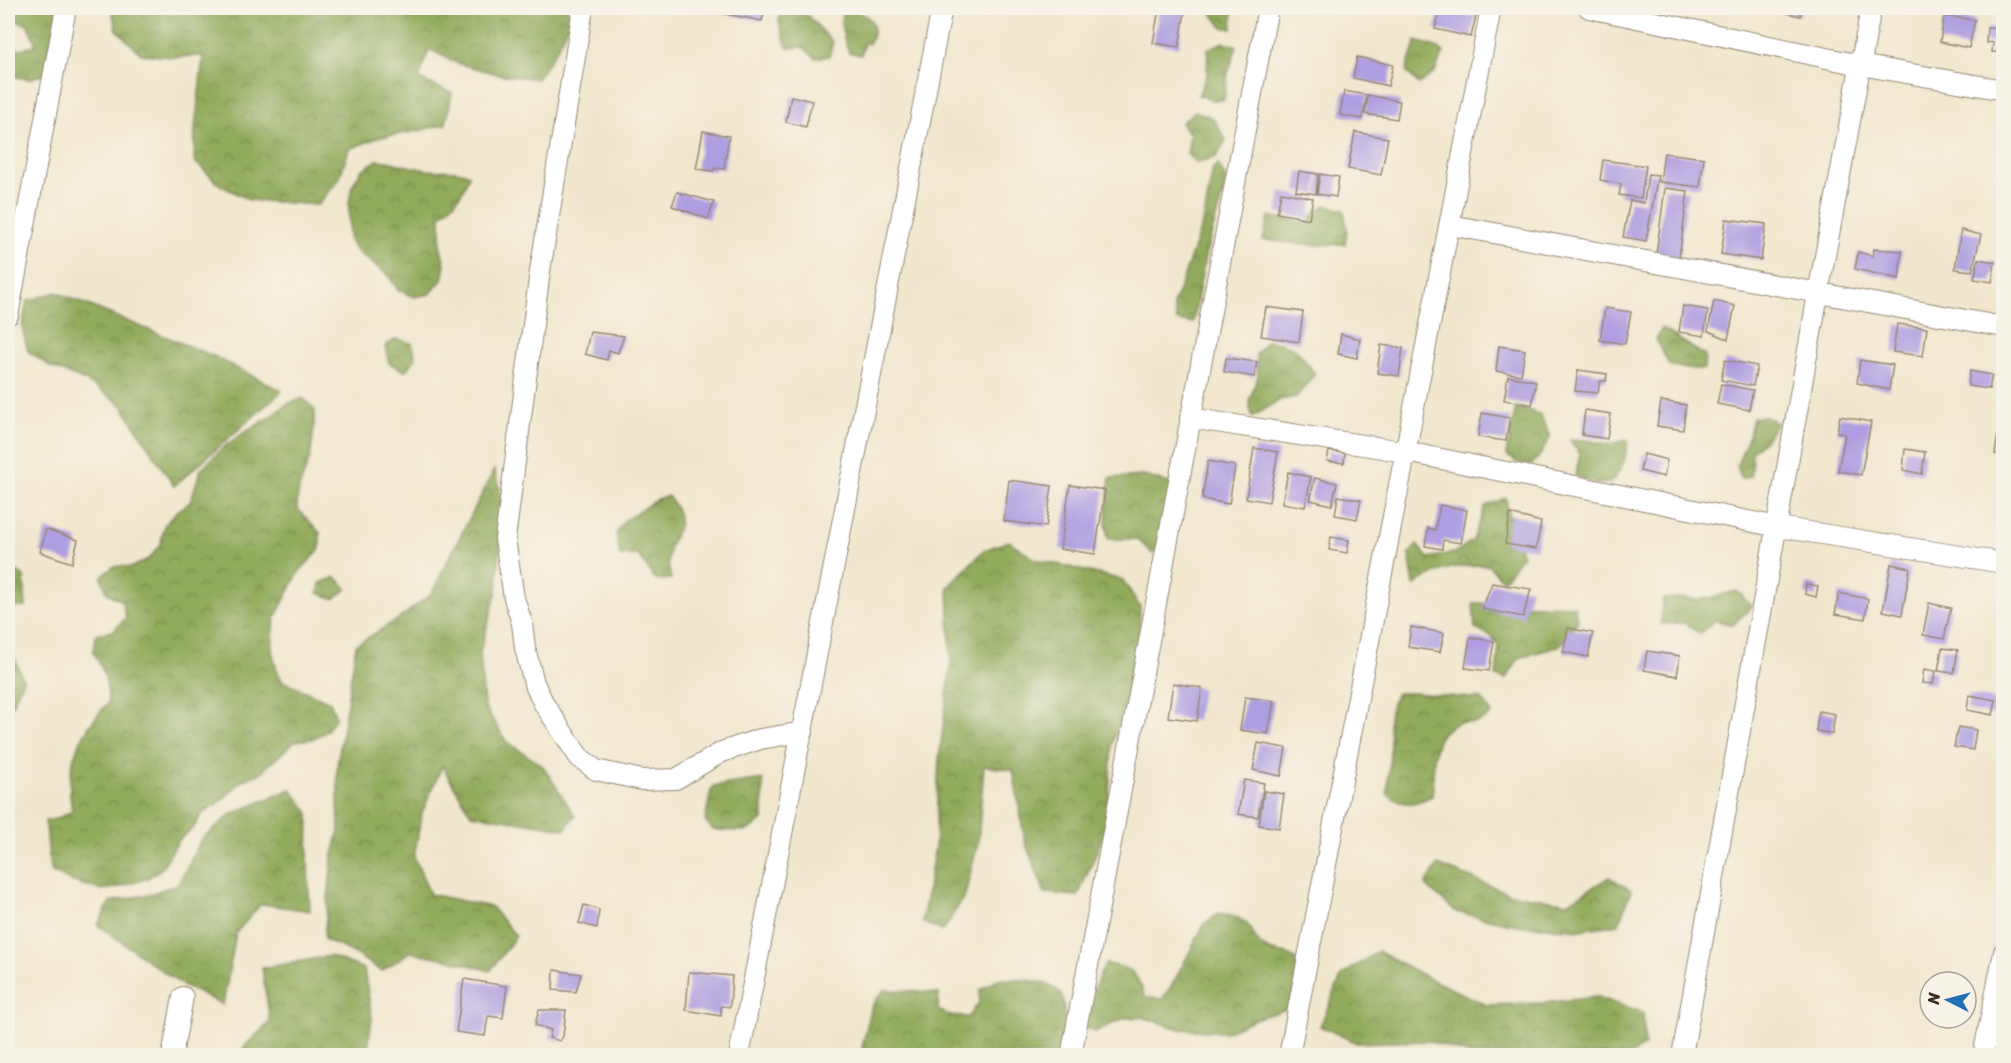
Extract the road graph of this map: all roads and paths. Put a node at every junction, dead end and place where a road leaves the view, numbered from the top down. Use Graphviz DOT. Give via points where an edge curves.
graph roads {
  1 [pos="66,8"];
  2 [pos="583,8"];
  3 [pos="942,8"];
  4 [pos="1268,8"];
  5 [pos="1491,8"];
  6 [pos="1588,8"];
  7 [pos="1871,8"];
  8 [pos="1860,65"];
  9 [pos="2004,90"];
  10 [pos="1449,225"];
  11 [pos="1818,294"];
  12 [pos="8,315"];
  13 [pos="2004,327"];
  14 [pos="1190,418"];
  15 [pos="1407,452"];
  16 [pos="1778,527"];
  17 [pos="2004,563"];
  18 [pos="803,732"];
  19 [pos="2004,952"];
  20 [pos="183,997"];
  21 [pos="172,1056"];
  22 [pos="739,1056"];
  23 [pos="1071,1056"];
  24 [pos="1289,1056"];
  25 [pos="1682,1056"];
  26 [pos="1983,1056"];
  1 -- 12 [label="street"];
  2 -- 18 [label="street" via="540,271 505,539 534,683 579,757 596,770 642,780 676,779 722,752 760,739"];
  3 -- 18 [label="street"];
  4 -- 14 [label="street"];
  5 -- 10 [label="street"];
  6 -- 8 [label="street"];
  7 -- 8 [label="street"];
  8 -- 9 [label="street"];
  8 -- 11 [label="street"];
  10 -- 11 [label="street"];
  10 -- 15 [label="street"];
  11 -- 13 [label="street"];
  11 -- 16 [label="street"];
  14 -- 15 [label="street"];
  14 -- 23 [label="street"];
  15 -- 16 [label="street"];
  15 -- 24 [label="street"];
  16 -- 17 [label="street"];
  16 -- 25 [label="street"];
  18 -- 22 [label="street"];
  19 -- 26 [label="street"];
  20 -- 21 [label="street"];
}
